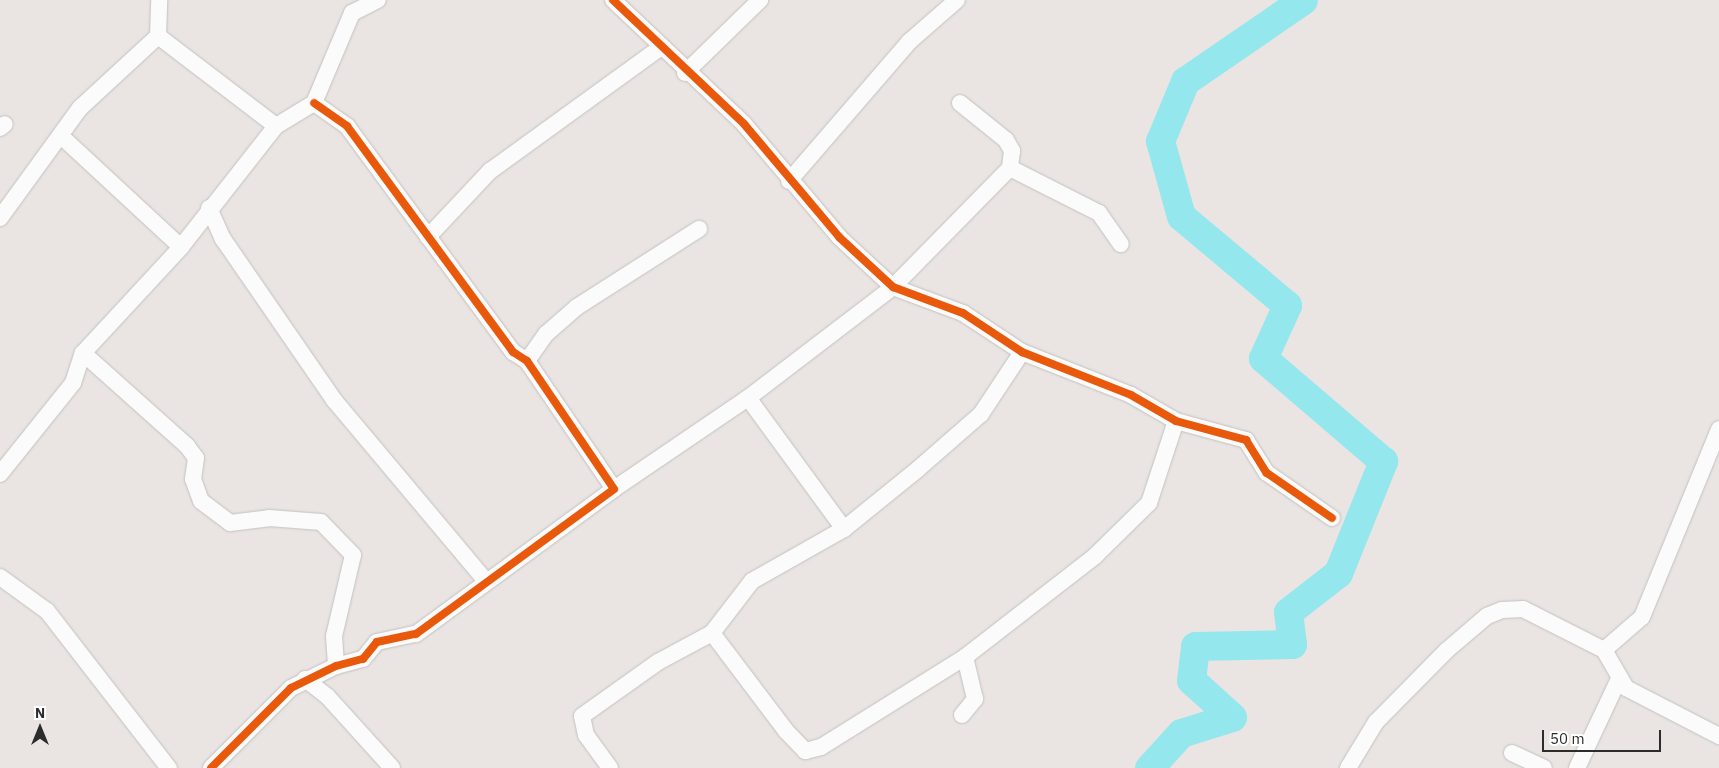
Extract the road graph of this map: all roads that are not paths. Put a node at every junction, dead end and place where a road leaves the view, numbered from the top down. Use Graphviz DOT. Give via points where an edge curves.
graph roads {
  1 [pos="159,0"];
  2 [pos="378,0"];
  3 [pos="613,0"];
  4 [pos="760,0"];
  5 [pos="956,0"];
  6 [pos="158,36"];
  7 [pos="660,47"];
  8 [pos="685,73"];
  9 [pos="314,103"];
  10 [pos="960,103"];
  11 [pos="276,126"];
  12 [pos="61,136"];
  13 [pos="1010,168"];
  14 [pos="789,181"];
  15 [pos="209,208"];
  16 [pos="0,218"];
  17 [pos="699,229"];
  18 [pos="428,237"];
  19 [pos="1121,244"];
  20 [pos="181,247"];
  21 [pos="893,287"];
  22 [pos="1022,352"];
  23 [pos="83,353"];
  24 [pos="527,361"];
  25 [pos="748,398"];
  26 [pos="1176,421"];
  27 [pos="1719,429"];
  28 [pos="0,474"];
  29 [pos="614,489"];
  30 [pos="1332,518"];
  31 [pos="844,529"];
  32 [pos="0,577"];
  33 [pos="485,580"];
  34 [pos="712,634"];
  35 [pos="1604,650"];
  36 [pos="965,657"];
  37 [pos="336,666"];
  38 [pos="305,679"];
  39 [pos="1618,681"];
  40 [pos="962,715"];
  41 [pos="1719,736"];
  42 [pos="1512,753"];
  43 [pos="169,768"];
  44 [pos="211,768"];
  45 [pos="392,768"];
  46 [pos="610,768"];
  47 [pos="1348,768"];
  48 [pos="1544,768"];
  49 [pos="1577,768"];
  1 -- 6 [label="street"];
  2 -- 9 [label="street" via="352,13"];
  3 -- 7 [label="street"];
  4 -- 8 [label="street"];
  5 -- 14 [label="street" via="952,9 933,19 910,41"];
  6 -- 11 [label="street"];
  6 -- 12 [label="street" via="80,108"];
  7 -- 8 [label="street"];
  7 -- 18 [label="street" via="490,171"];
  8 -- 14 [label="street" via="744,124"];
  9 -- 11 [label="street"];
  9 -- 18 [label="street" via="347,126"];
  10 -- 13 [label="street" via="1006,140 1012,151"];
  11 -- 15 [label="street"];
  12 -- 16 [label="street"];
  12 -- 20 [label="street"];
  13 -- 19 [label="street" via="1098,213"];
  13 -- 21 [label="street"];
  14 -- 21 [label="street"];
  15 -- 20 [label="street"];
  15 -- 33 [label="street" via="223,239 334,400"];
  17 -- 24 [label="street" via="577,307 546,334"];
  18 -- 24 [label="street" via="513,352"];
  20 -- 23 [label="street"];
  21 -- 22 [label="street" via="963,314"];
  21 -- 25 [label="street"];
  22 -- 26 [label="street" via="1131,395"];
  22 -- 31 [label="street" via="980,414"];
  23 -- 28 [label="street" via="73,383"];
  23 -- 37 [label="street" via="187,446 196,458 193,478 201,501 230,523 269,518 321,522 353,555 334,636"];
  24 -- 29 [label="street"];
  25 -- 29 [label="street"];
  25 -- 31 [label="street"];
  26 -- 30 [label="street" via="1246,440 1267,473"];
  26 -- 36 [label="street" via="1149,504 1095,556"];
  27 -- 35 [label="street" via="1642,618"];
  29 -- 33 [label="street"];
  31 -- 34 [label="street" via="752,581"];
  32 -- 43 [label="street" via="47,611"];
  33 -- 37 [label="street" via="416,634 377,642 363,659"];
  34 -- 36 [label="street" via="805,751 821,747"];
  34 -- 46 [label="street" via="658,662 582,716 586,735"];
  35 -- 39 [label="street"];
  35 -- 47 [label="street" via="1523,609 1487,616 1376,722"];
  36 -- 40 [label="street" via="975,699"];
  37 -- 38 [label="street"];
  38 -- 44 [label="street"];
  38 -- 45 [label="street" via="327,696"];
  39 -- 41 [label="street"];
  39 -- 49 [label="street"];
  42 -- 48 [label="street"];
}
